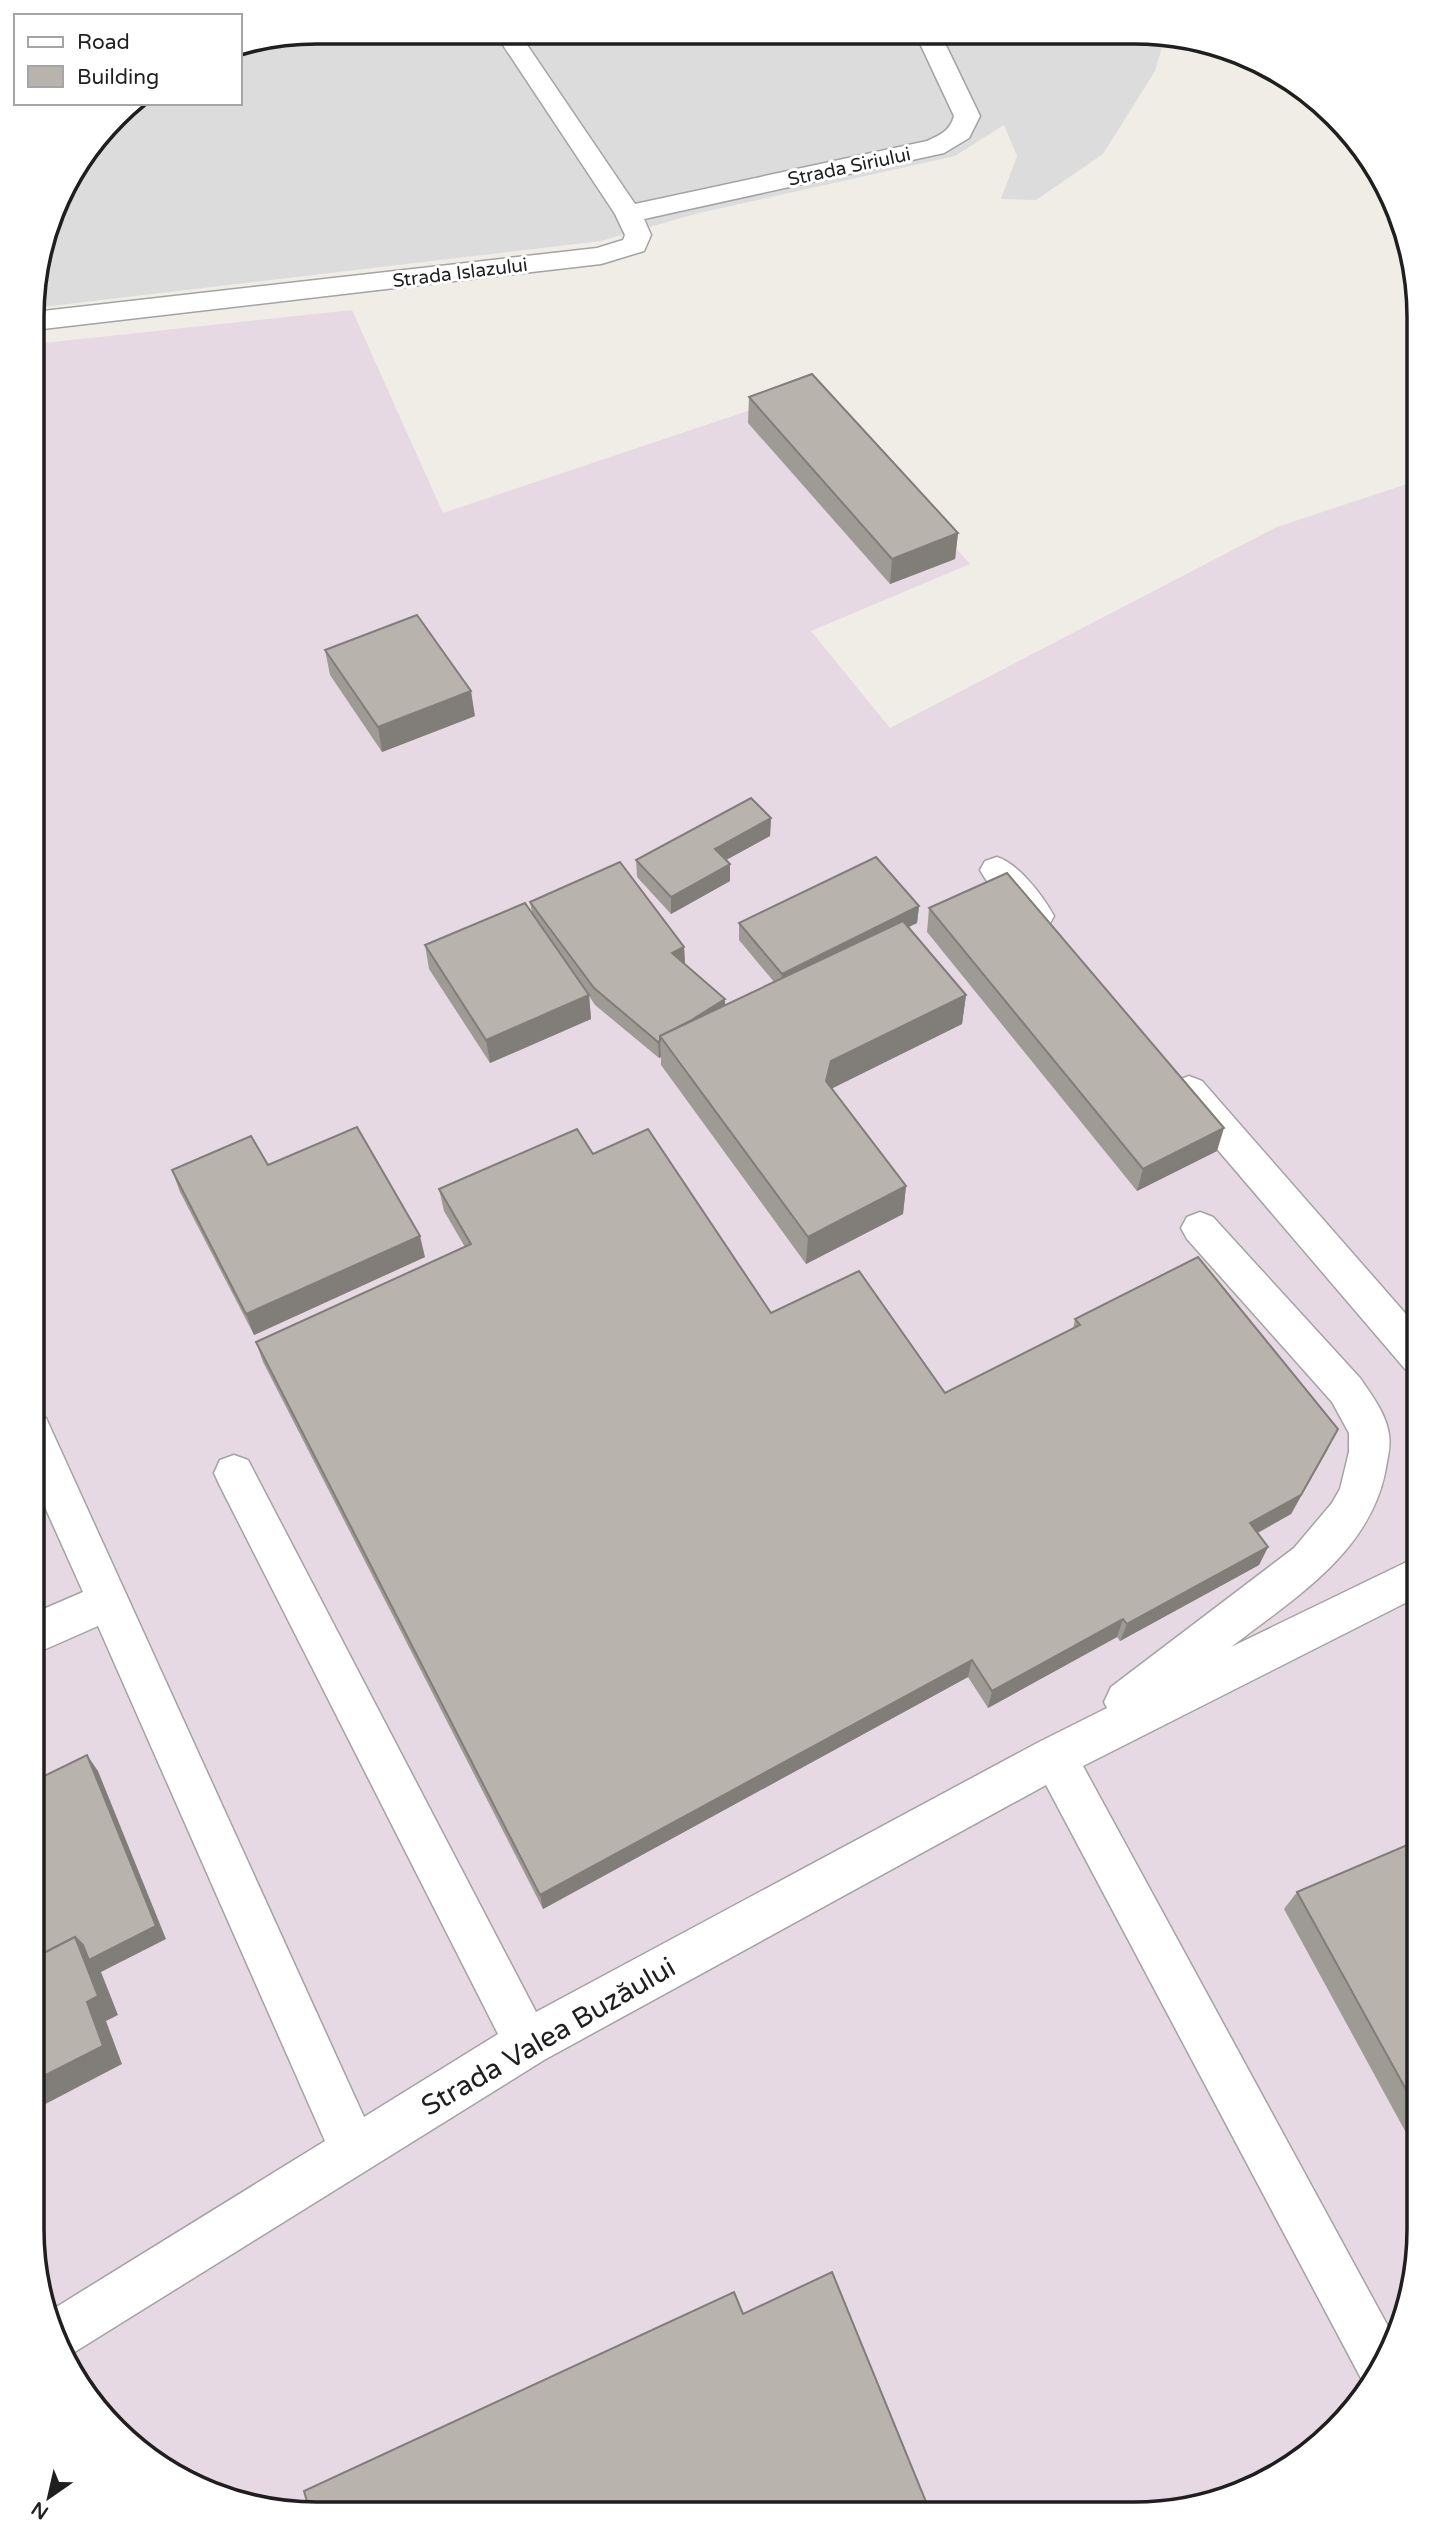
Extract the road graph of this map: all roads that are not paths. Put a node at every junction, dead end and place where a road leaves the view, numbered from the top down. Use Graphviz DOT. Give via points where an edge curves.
graph roads {
  1 [pos="514,44"];
  2 [pos="932,44"];
  3 [pos="628,214"];
  4 [pos="44,320"];
  5 [pos="998,870"];
  6 [pos="1062,944"];
  7 [pos="1163,1061"];
  8 [pos="1200,1228"];
  9 [pos="1407,1343"];
  10 [pos="44,1456"];
  11 [pos="234,1473"];
  12 [pos="1407,1581"];
  13 [pos="109,1601"];
  14 [pos="44,1629"];
  15 [pos="1055,1757"];
  16 [pos="527,2043"];
  17 [pos="354,2150"];
  18 [pos="64,2331"];
  19 [pos="1376,2355"];
  1 -- 3 [label="street, Strada Islazului"];
  2 -- 3 [label="street, Strada Siriului" via="967,116 964,130 954,138 935,147"];
  3 -- 4 [label="street, Strada Islazului" via="638,241 601,256"];
  5 -- 6 [label="street"];
  7 -- 9 [label="street"];
  8 -- 15 [label="street" via="1346,1390 1369,1433 1366,1472 1347,1516 1309,1562"];
  10 -- 13 [label="street"];
  11 -- 16 [label="street"];
  12 -- 15 [label="street"];
  13 -- 14 [label="street"];
  13 -- 17 [label="street"];
  15 -- 16 [label="street, Strada Valea Buzăului"];
  15 -- 19 [label="street"];
  16 -- 17 [label="street, Strada Valea Buzăului"];
  17 -- 18 [label="street, Strada Valea Buzăului"];
}
